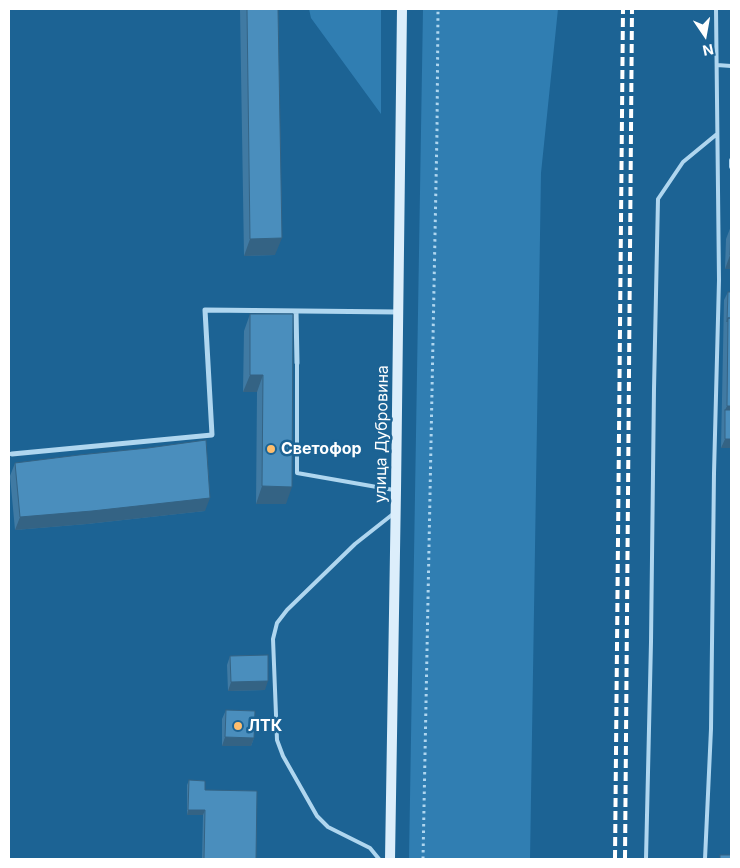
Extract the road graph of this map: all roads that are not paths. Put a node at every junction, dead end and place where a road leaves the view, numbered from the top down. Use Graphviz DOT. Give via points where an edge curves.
graph roads {
  1 [pos="402,9"];
  2 [pos="716,9"];
  3 [pos="717,65"];
  4 [pos="731,66"];
  5 [pos="717,134"];
  6 [pos="731,160"];
  7 [pos="731,168"];
  8 [pos="296,311"];
  9 [pos="398,312"];
  10 [pos="297,363"];
  11 [pos="12,454"];
  12 [pos="396,490"];
  13 [pos="396,512"];
  14 [pos="379,859"];
  15 [pos="390,859"];
  16 [pos="646,859"];
  17 [pos="704,859"];
  1 -- 9 [label="main road, улица Дубровина"];
  2 -- 3 [label="lane"];
  3 -- 4 [label="lane"];
  3 -- 5 [label="lane"];
  5 -- 16 [label="lane" via="683,162 658,199"];
  5 -- 17 [label="lane" via="711,729"];
  6 -- 7 [label="lane"];
  8 -- 9 [label="street"];
  8 -- 10 [label="street"];
  8 -- 11 [label="street" via="205,310 212,435"];
  9 -- 12 [label="main road, улица Дубровина"];
  10 -- 12 [label="lane" via="297,472"];
  12 -- 13 [label="main road, улица Дубровина"];
  13 -- 14 [label="lane" via="355,544 287,610 277,623 273,639 277,740 282,756 317,816 328,827 370,848"];
  13 -- 15 [label="main road, улица Дубровина"];
}
